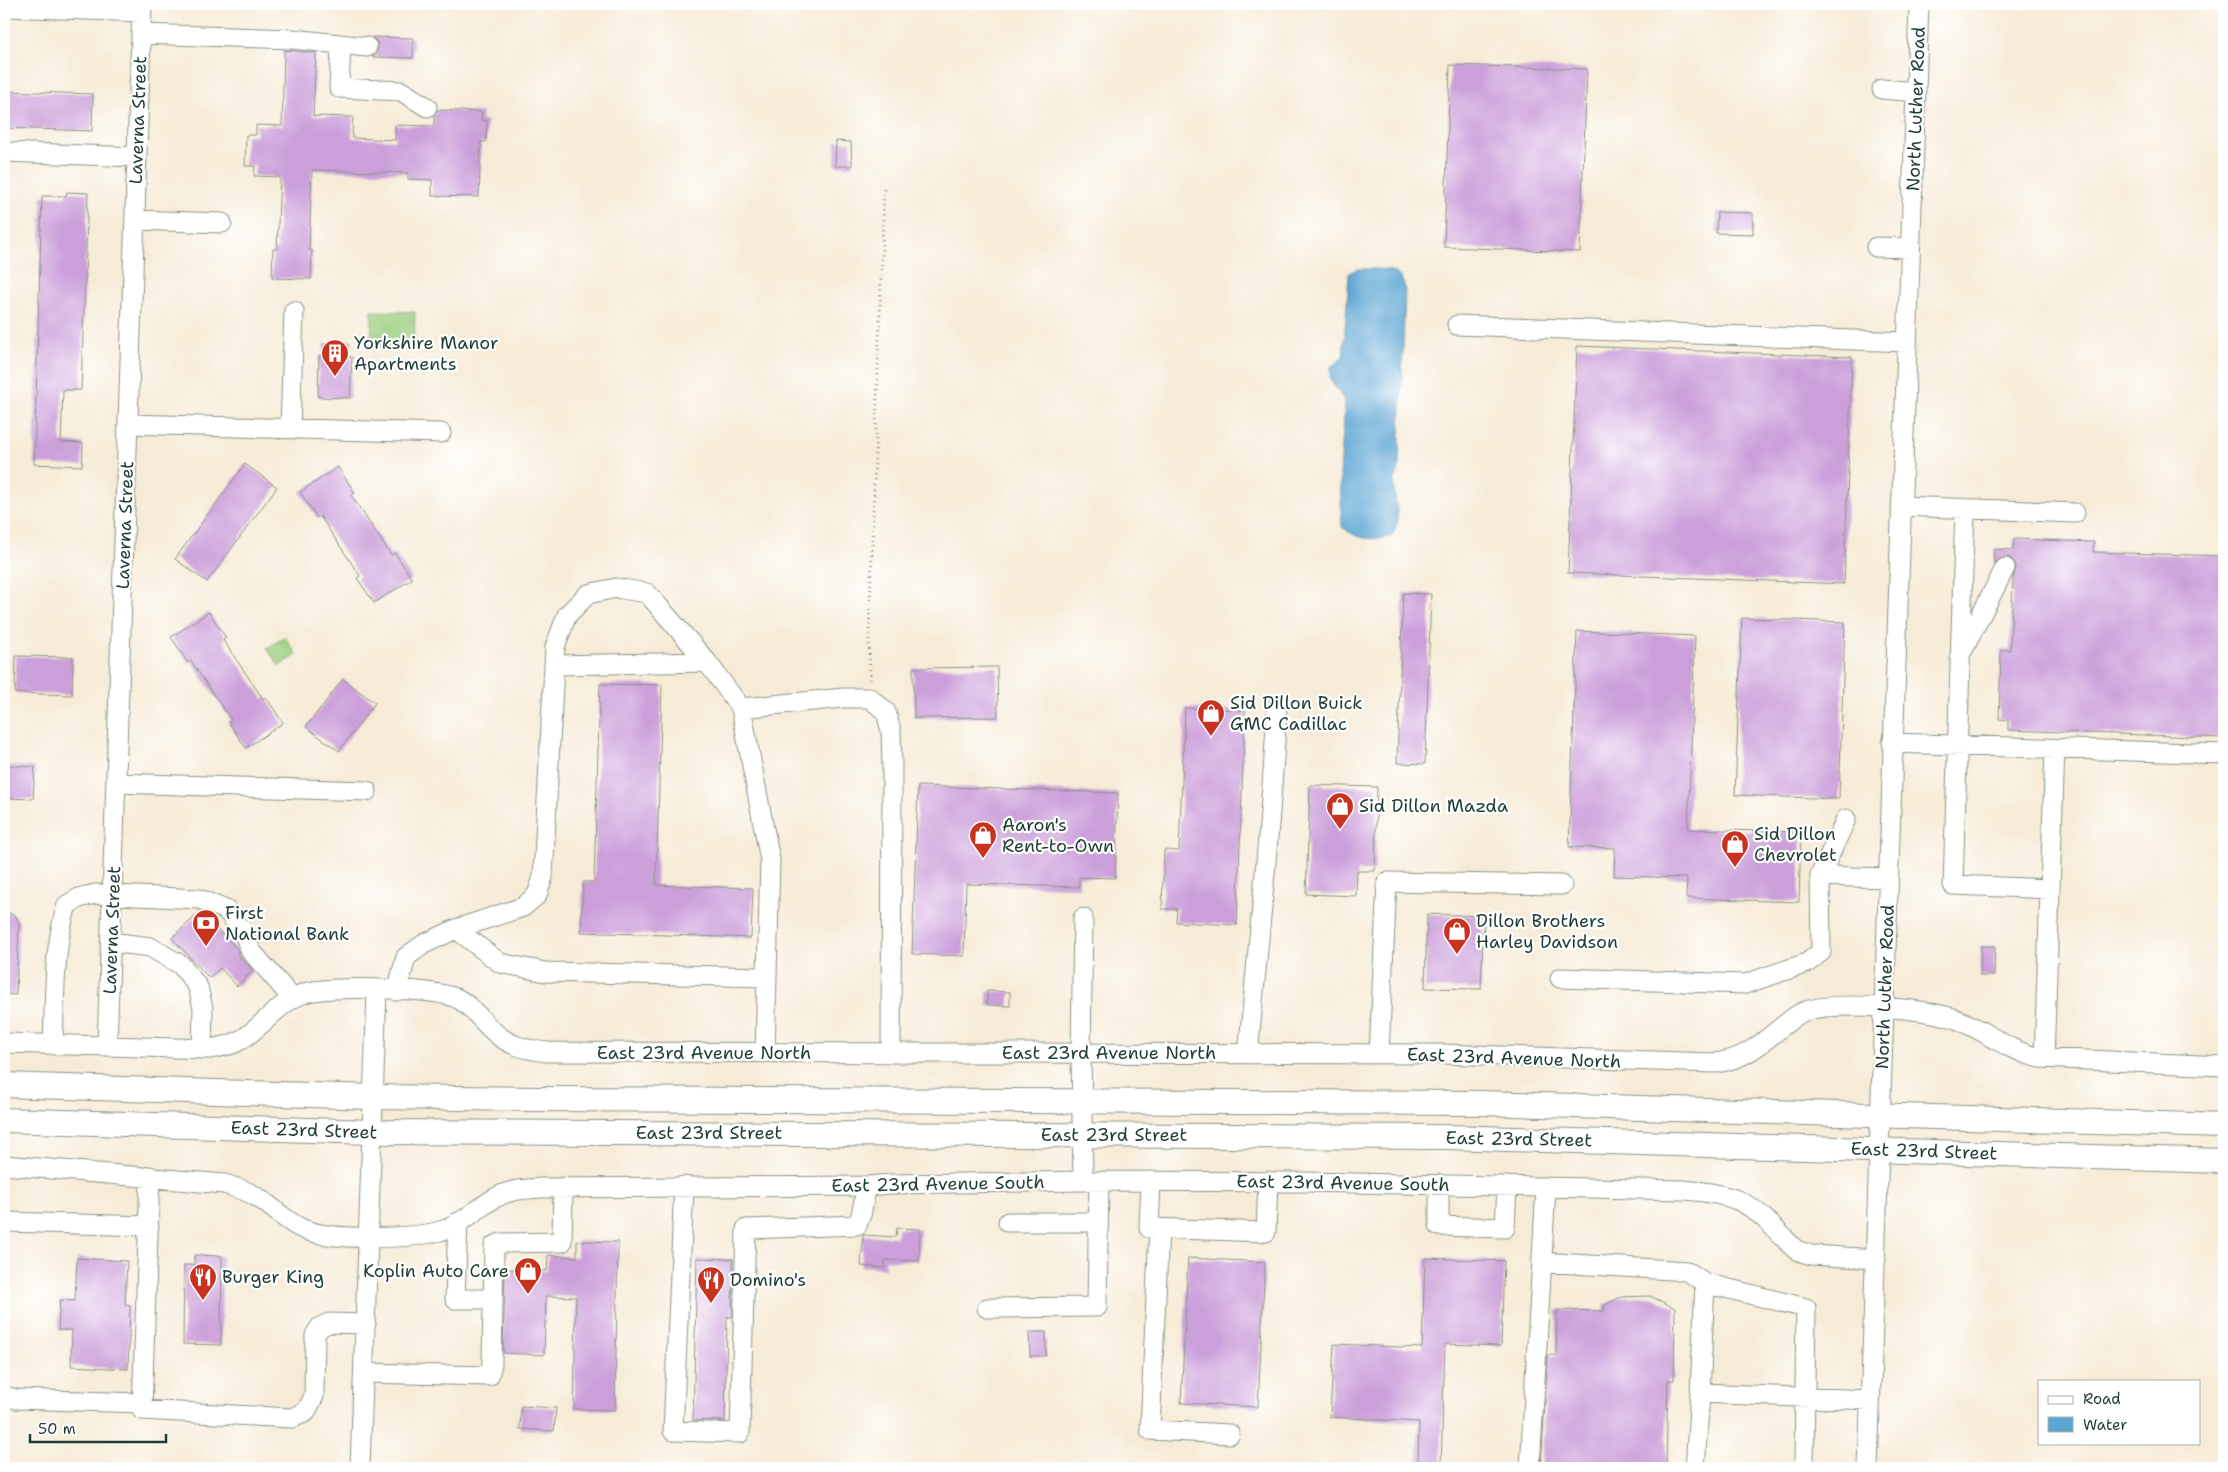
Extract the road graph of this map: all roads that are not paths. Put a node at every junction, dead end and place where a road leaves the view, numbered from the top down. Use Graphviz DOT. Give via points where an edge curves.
graph roads {
  1 [pos="1919,4"];
  2 [pos="4,7"];
  3 [pos="142,8"];
  4 [pos="141,34"];
  5 [pos="341,46"];
  6 [pos="367,47"];
  7 [pos="1882,88"];
  8 [pos="1916,92"];
  9 [pos="427,107"];
  10 [pos="4,152"];
  11 [pos="137,157"];
  12 [pos="136,220"];
  13 [pos="222,222"];
  14 [pos="1876,247"];
  15 [pos="1910,248"];
  16 [pos="294,311"];
  17 [pos="1457,325"];
  18 [pos="1907,342"];
  19 [pos="129,424"];
  20 [pos="290,429"];
  21 [pos="441,433"];
  22 [pos="1901,506"];
  23 [pos="1965,508"];
  24 [pos="2075,513"];
  25 [pos="2005,568"];
  26 [pos="1960,656"];
  27 [pos="707,662"];
  28 [pos="554,665"];
  29 [pos="1276,706"];
  30 [pos="741,708"];
  31 [pos="1892,743"];
  32 [pos="1957,745"];
  33 [pos="2055,749"];
  34 [pos="2224,754"];
  35 [pos="117,783"];
  36 [pos="367,790"];
  37 [pos="1846,818"];
  38 [pos="1820,876"];
  39 [pos="1888,878"];
  40 [pos="1562,885"];
  41 [pos="2050,889"];
  42 [pos="113,894"];
  43 [pos="1083,918"];
  44 [pos="456,929"];
  45 [pos="111,942"];
  46 [pos="767,977"];
  47 [pos="1560,978"];
  48 [pos="377,990"];
  49 [pos="397,990"];
  50 [pos="292,998"];
  51 [pos="1884,1008"];
  52 [pos="4,1043"];
  53 [pos="53,1044"];
  54 [pos="107,1046"];
  55 [pos="202,1049"];
  56 [pos="765,1053"];
  57 [pos="891,1053"];
  58 [pos="1081,1053"];
  59 [pos="1248,1054"];
  60 [pos="1379,1054"];
  61 [pos="2044,1058"];
  62 [pos="2224,1066"];
  63 [pos="4,1085"];
  64 [pos="373,1097"];
  65 [pos="1082,1100"];
  66 [pos="1881,1114"];
  67 [pos="4,1120"];
  68 [pos="2224,1126"];
  69 [pos="372,1132"];
  70 [pos="1083,1135"];
  71 [pos="1880,1150"];
  72 [pos="2224,1161"];
  73 [pos="4,1165"];
  74 [pos="150,1176"];
  75 [pos="1091,1181"];
  76 [pos="1151,1181"];
  77 [pos="1268,1181"];
  78 [pos="1439,1184"];
  79 [pos="684,1186"];
  80 [pos="866,1186"];
  81 [pos="1507,1186"];
  82 [pos="563,1187"];
  83 [pos="1546,1187"];
  84 [pos="4,1222"];
  85 [pos="458,1222"];
  86 [pos="1008,1222"];
  87 [pos="1098,1222"];
  88 [pos="149,1226"];
  89 [pos="1159,1228"];
  90 [pos="370,1236"];
  91 [pos="1876,1259"];
  92 [pos="1542,1262"];
  93 [pos="1705,1283"];
  94 [pos="493,1299"];
  95 [pos="987,1308"];
  96 [pos="366,1324"];
  97 [pos="364,1373"];
  98 [pos="1700,1393"];
  99 [pos="4,1396"];
  100 [pos="1806,1397"];
  101 [pos="1870,1400"];
  102 [pos="142,1402"];
  103 [pos="1230,1434"];
  104 [pos="360,1468"];
  105 [pos="1530,1468"];
  106 [pos="1695,1468"];
  107 [pos="1804,1468"];
  108 [pos="1868,1468"];
  1 -- 8 [label="street, North Luther Road"];
  2 -- 3 [label="street"];
  3 -- 4 [label="street, Laverna Street"];
  4 -- 5 [label="street" via="293,39"];
  4 -- 11 [label="street, Laverna Street"];
  5 -- 6 [label="street"];
  5 -- 9 [label="street" via="339,88 401,91"];
  7 -- 8 [label="street"];
  8 -- 15 [label="street, North Luther Road"];
  10 -- 11 [label="street"];
  11 -- 12 [label="street, Laverna Street"];
  12 -- 13 [label="street"];
  12 -- 19 [label="street, Laverna Street"];
  14 -- 15 [label="street"];
  15 -- 18 [label="street, North Luther Road"];
  16 -- 20 [label="street"];
  17 -- 18 [label="street"];
  18 -- 22 [label="street, North Luther Road"];
  19 -- 20 [label="street"];
  19 -- 35 [label="street, Laverna Street"];
  20 -- 21 [label="street"];
  22 -- 23 [label="street"];
  22 -- 31 [label="street, North Luther Road"];
  23 -- 24 [label="street"];
  23 -- 26 [label="street"];
  25 -- 26 [label="street"];
  26 -- 32 [label="street"];
  27 -- 28 [label="street"];
  27 -- 28 [label="street" via="647,594 616,588 588,594 567,615 555,647"];
  27 -- 30 [label="street"];
  28 -- 44 [label="street" via="543,877 537,896 523,907"];
  29 -- 59 [label="street"];
  30 -- 46 [label="street" via="770,860"];
  30 -- 57 [label="street" via="870,698 886,712 891,731"];
  31 -- 32 [label="street"];
  31 -- 39 [label="street, North Luther Road"];
  32 -- 33 [label="street"];
  32 -- 41 [label="street" via="1953,885"];
  33 -- 34 [label="street"];
  33 -- 41 [label="street"];
  35 -- 36 [label="street"];
  35 -- 42 [label="street, Laverna Street"];
  37 -- 38 [label="street"];
  38 -- 39 [label="street"];
  38 -- 47 [label="street" via="1821,952 1807,963 1745,984"];
  39 -- 51 [label="street, North Luther Road"];
  40 -- 60 [label="street" via="1387,882"];
  41 -- 61 [label="street"];
  42 -- 45 [label="street, Laverna Street"];
  42 -- 50 [label="street" via="199,899 226,910 243,931 251,951"];
  42 -- 53 [label="street" via="95,894 67,905 57,951"];
  43 -- 58 [label="street"];
  44 -- 46 [label="street" via="500,963 545,972"];
  44 -- 49 [label="street" via="424,944 406,957"];
  45 -- 54 [label="street, Laverna Street"];
  45 -- 55 [label="street" via="150,947 181,965 198,987 203,1008"];
  46 -- 56 [label="street"];
  48 -- 49 [label="street, East 23rd Avenue North"];
  48 -- 50 [label="street, East 23rd Avenue North" via="318,990"];
  48 -- 64 [label="street"];
  49 -- 56 [label="street, East 23rd Avenue North" via="451,995 507,1042 532,1050"];
  50 -- 55 [label="street, East 23rd Avenue North" via="238,1041"];
  51 -- 60 [label="street, East 23rd Avenue North" via="1826,1007 1804,1011 1751,1052 1740,1058 1715,1063"];
  51 -- 61 [label="street, East 23rd Avenue North" via="1948,1016 2023,1054"];
  51 -- 66 [label="street, North Luther Road"];
  52 -- 53 [label="street, East 23rd Avenue North"];
  53 -- 54 [label="street, East 23rd Avenue North"];
  54 -- 55 [label="street, East 23rd Avenue North"];
  56 -- 57 [label="street, East 23rd Avenue North"];
  57 -- 58 [label="street, East 23rd Avenue North"];
  58 -- 59 [label="street, East 23rd Avenue North"];
  58 -- 65 [label="street"];
  59 -- 60 [label="street, East 23rd Avenue North"];
  61 -- 62 [label="street, East 23rd Avenue North"];
  63 -- 64 [label="main road, East 23rd Street"];
  64 -- 65 [label="main road, East 23rd Street"];
  64 -- 69 [label="street"];
  65 -- 66 [label="main road, East 23rd Street" via="1480,1102"];
  65 -- 70 [label="street"];
  66 -- 68 [label="main road, East 23rd Street"];
  66 -- 71 [label="street, North Luther Road"];
  67 -- 69 [label="main road, East 23rd Street"];
  69 -- 70 [label="main road, East 23rd Street"];
  69 -- 90 [label="street"];
  70 -- 71 [label="main road, East 23rd Street" via="1447,1137"];
  70 -- 75 [label="street"];
  71 -- 72 [label="main road, East 23rd Street"];
  71 -- 91 [label="street, North Luther Road"];
  73 -- 74 [label="street, East 23rd Avenue South"];
  74 -- 88 [label="street"];
  74 -- 90 [label="street, East 23rd Avenue South" via="224,1184 262,1200 302,1229 332,1235"];
  75 -- 76 [label="street, East 23rd Avenue South"];
  75 -- 80 [label="street, East 23rd Avenue South"];
  75 -- 87 [label="street"];
  76 -- 77 [label="street, East 23rd Avenue South"];
  76 -- 89 [label="street" via="1149,1228"];
  77 -- 78 [label="street, East 23rd Avenue South"];
  77 -- 89 [label="street" via="1266,1232"];
  78 -- 81 [label="street, East 23rd Avenue South"];
  78 -- 81 [label="street" via="1439,1226 1505,1228"];
  79 -- 80 [label="street, East 23rd Avenue South"];
  79 -- 80 [label="street" via="674,1431 740,1433 746,1229 856,1225"];
  79 -- 82 [label="street, East 23rd Avenue South"];
  81 -- 83 [label="street, East 23rd Avenue South"];
  82 -- 85 [label="street, East 23rd Avenue South" via="508,1192"];
  82 -- 94 [label="street" via="562,1242 501,1243 494,1246"];
  83 -- 91 [label="street, East 23rd Avenue South" via="1684,1190 1727,1195 1750,1205 1796,1250 1811,1255"];
  83 -- 92 [label="street"];
  84 -- 88 [label="street"];
  85 -- 90 [label="street, East 23rd Avenue South" via="425,1234"];
  85 -- 94 [label="street" via="455,1299"];
  86 -- 87 [label="street"];
  87 -- 95 [label="street" via="1096,1308"];
  88 -- 102 [label="street"];
  89 -- 103 [label="street" via="1150,1430"];
  90 -- 96 [label="street"];
  91 -- 101 [label="street, North Luther Road"];
  92 -- 93 [label="street" via="1687,1271"];
  92 -- 105 [label="street"];
  93 -- 98 [label="street"];
  93 -- 100 [label="street" via="1806,1308"];
  94 -- 97 [label="street" via="489,1376"];
  96 -- 97 [label="street"];
  96 -- 102 [label="street" via="329,1323 320,1327 316,1335 314,1396 306,1412 292,1418 142,1410"];
  97 -- 104 [label="street"];
  98 -- 100 [label="street"];
  98 -- 106 [label="street"];
  99 -- 102 [label="street"];
  100 -- 101 [label="street"];
  100 -- 107 [label="street"];
  101 -- 108 [label="street, North Luther Road"];
}
